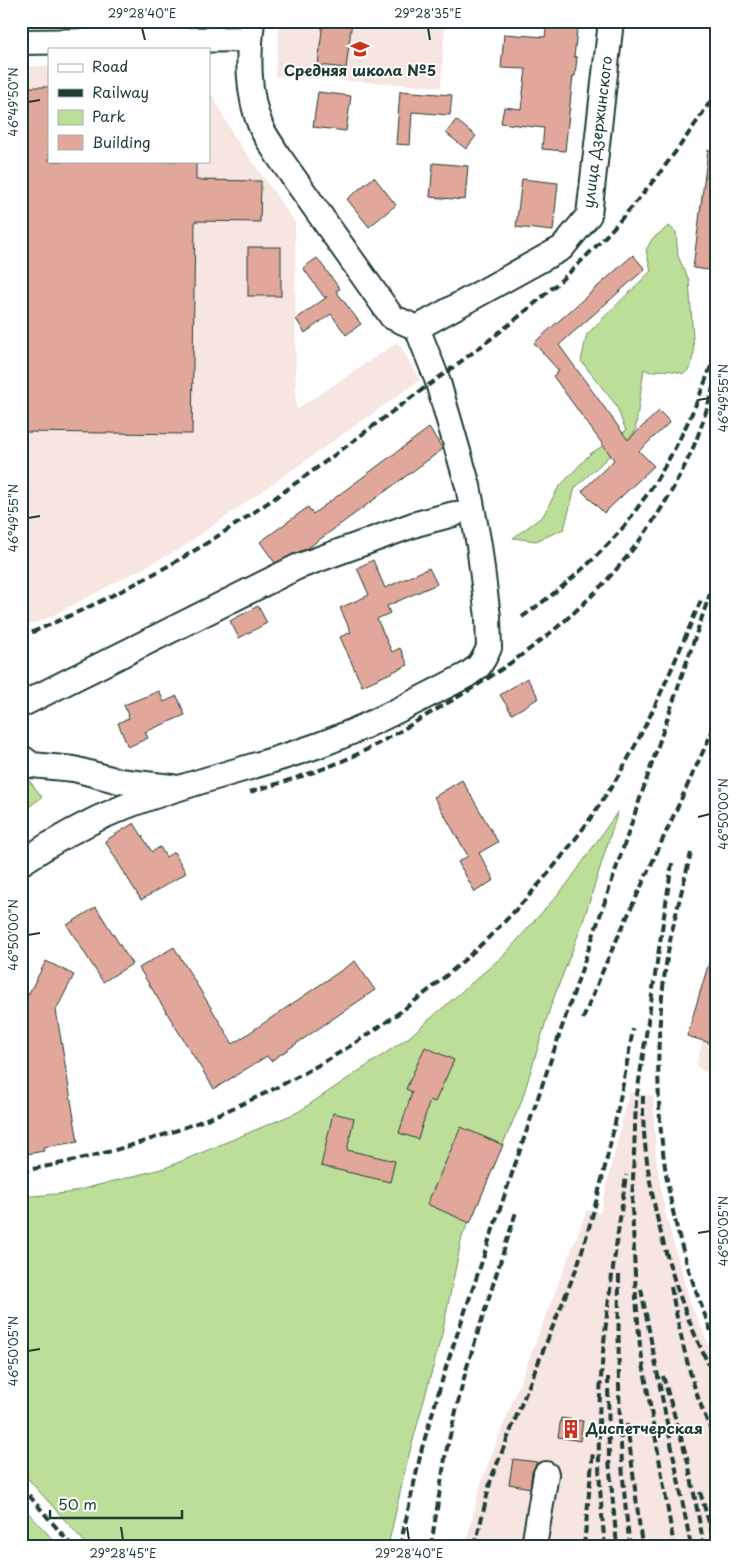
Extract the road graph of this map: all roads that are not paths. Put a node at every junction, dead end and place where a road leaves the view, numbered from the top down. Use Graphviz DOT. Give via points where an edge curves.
graph roads {
  1 [pos="611,21"];
  2 [pos="251,30"];
  3 [pos="21,42"];
  4 [pos="417,328"];
  5 [pos="454,514"];
  6 [pos="21,705"];
  7 [pos="21,757"];
  8 [pos="180,788"];
  9 [pos="21,863"];
  10 [pos="546,1474"];
  11 [pos="534,1546"];
  1 -- 4 [label="street, улица Дзержинского" via="589,215 562,248"];
  2 -- 3 [label="street"];
  2 -- 4 [label="street" via="250,89 261,127 392,317"];
  4 -- 8 [label="street" via="437,379 468,486 488,618 489,648 484,658 467,675 349,733"];
  5 -- 6 [label="street" via="416,524 297,567"];
  7 -- 8 [label="street" via="32,765"];
  8 -- 9 [label="street" via="98,819"];
  10 -- 11 [label="street"];
}
